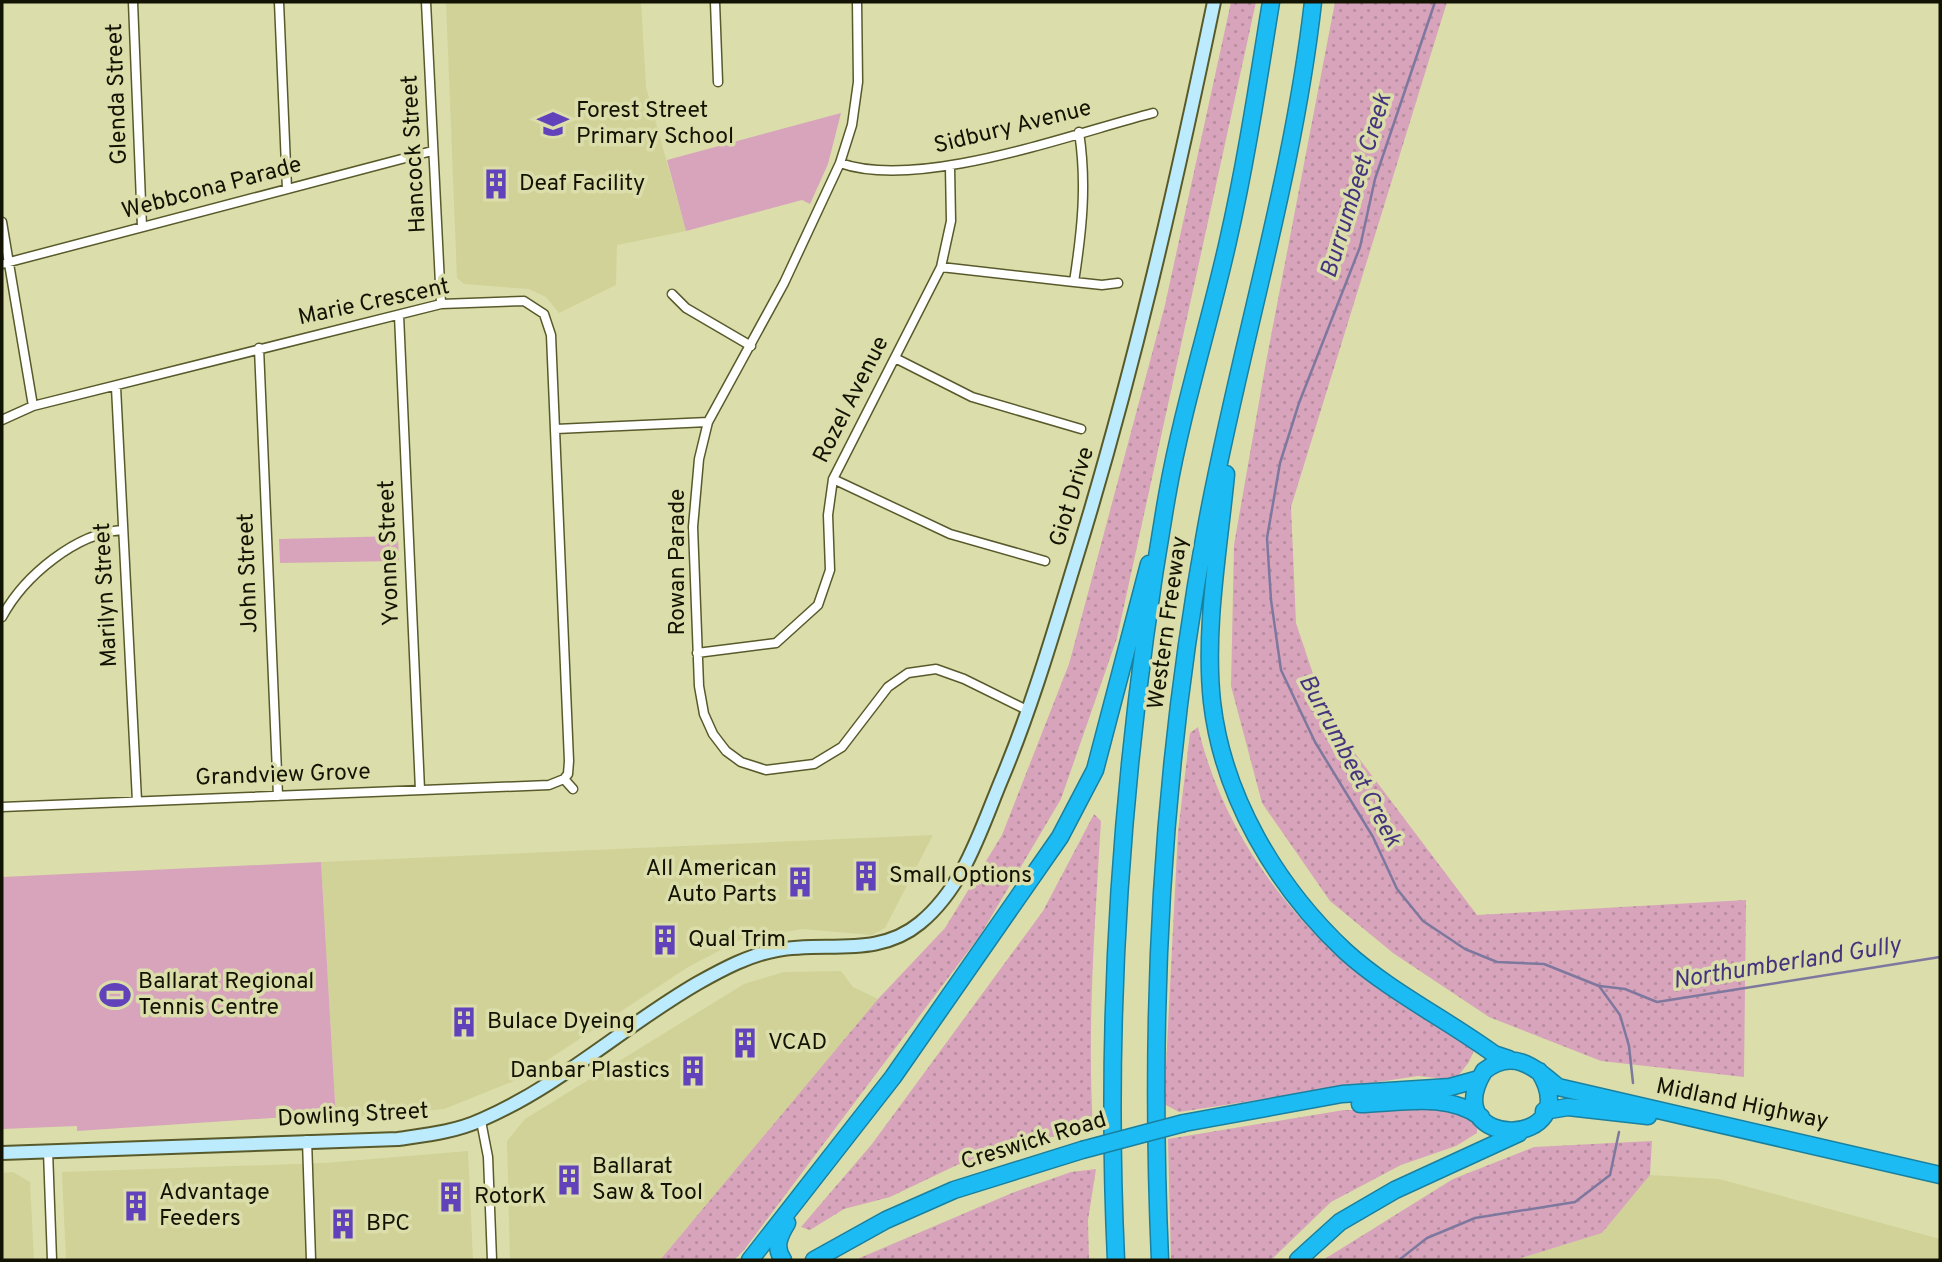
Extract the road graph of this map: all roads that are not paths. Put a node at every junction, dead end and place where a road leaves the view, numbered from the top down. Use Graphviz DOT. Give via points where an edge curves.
graph roads {
  1 [pos="133,2"];
  2 [pos="279,2"];
  3 [pos="426,2"];
  4 [pos="715,2"];
  5 [pos="858,2"];
  6 [pos="1214,2"];
  7 [pos="1271,2"];
  8 [pos="1313,2"];
  9 [pos="718,82"];
  10 [pos="1153,113"];
  11 [pos="1079,132"];
  12 [pos="432,151"];
  13 [pos="840,163"];
  14 [pos="950,167"];
  15 [pos="287,189"];
  16 [pos="2,222"];
  17 [pos="142,228"];
  18 [pos="5,263"];
  19 [pos="942,267"];
  20 [pos="1074,282"];
  21 [pos="1118,283"];
  22 [pos="672,294"];
  23 [pos="441,304"];
  24 [pos="400,315"];
  25 [pos="751,346"];
  26 [pos="259,348"];
  27 [pos="895,358"];
  28 [pos="116,387"];
  29 [pos="1234,395"];
  30 [pos="33,406"];
  31 [pos="2,420"];
  32 [pos="708,422"];
  33 [pos="556,429"];
  34 [pos="1081,429"];
  35 [pos="833,479"];
  36 [pos="1168,494"];
  37 [pos="122,530"];
  38 [pos="1045,561"];
  39 [pos="2,617"];
  40 [pos="697,653"];
  41 [pos="1029,711"];
  42 [pos="564,779"];
  43 [pos="573,789"];
  44 [pos="420,790"];
  45 [pos="278,796"];
  46 [pos="137,801"];
  47 [pos="2,807"];
  48 [pos="869,947"];
  49 [pos="1509,1059"];
  50 [pos="1539,1071"];
  51 [pos="1479,1079"];
  52 [pos="1281,1105"];
  53 [pos="1544,1111"];
  54 [pos="1482,1119"];
  55 [pos="481,1121"];
  56 [pos="1525,1130"];
  57 [pos="307,1140"];
  58 [pos="48,1151"];
  59 [pos="2,1153"];
  60 [pos="821,1171"];
  61 [pos="1940,1174"];
  62 [pos="1940,1183"];
  63 [pos="52,1260"];
  64 [pos="311,1260"];
  65 [pos="492,1260"];
  66 [pos="750,1260"];
  67 [pos="783,1260"];
  68 [pos="814,1260"];
  69 [pos="1116,1260"];
  70 [pos="1160,1260"];
  71 [pos="1298,1260"];
  1 -- 17 [label="street, Glenda Street"];
  2 -- 15 [label="street"];
  3 -- 12 [label="street, Hancock Street"];
  4 -- 9 [label="street"];
  5 -- 13 [label="street, Rowan Parade" via="858,82"];
  6 -- 41 [label="street, Giot Drive" via="1106,463"];
  7 -- 36 [label="highway, Western Freeway" via="1229,239"];
  8 -- 29 [label="highway, Western Freeway" via="1296,115"];
  10 -- 11 [label="street, Sidbury Avenue"];
  11 -- 14 [label="street, Sidbury Avenue"];
  11 -- 20 [label="street" via="1085,169 1084,218"];
  12 -- 15 [label="street, Webbcona Parade"];
  12 -- 23 [label="street, Hancock Street"];
  13 -- 14 [label="street, Sidbury Avenue" via="863,171"];
  13 -- 25 [label="street, Rowan Parade"];
  14 -- 19 [label="street, Rozel Avenue" via="951,221"];
  15 -- 17 [label="street, Webbcona Parade"];
  16 -- 18 [label="street"];
  17 -- 18 [label="street, Webbcona Parade"];
  18 -- 30 [label="street"];
  19 -- 20 [label="street"];
  19 -- 27 [label="street, Rozel Avenue"];
  20 -- 21 [label="street"];
  22 -- 25 [label="street" via="686,308"];
  23 -- 24 [label="street, Marie Crescent"];
  23 -- 33 [label="street, Marie Crescent" via="521,301 544,314 551,335"];
  24 -- 26 [label="street, Marie Crescent"];
  24 -- 44 [label="street, Yvonne Street"];
  25 -- 32 [label="street, Rowan Parade"];
  26 -- 28 [label="street, Marie Crescent"];
  26 -- 45 [label="street, John Street"];
  27 -- 34 [label="street" via="972,397"];
  27 -- 35 [label="street, Rozel Avenue"];
  28 -- 30 [label="street, Marie Crescent"];
  28 -- 37 [label="street, Marilyn Street"];
  29 -- 49 [label="highway, Midland Highway" via="1211,641 1212,701 1223,760 1245,818 1275,867 1346,951 1494,1054"];
  29 -- 70 [label="highway, Western Freeway" via="1184,657 1165,830 1154,1029"];
  30 -- 31 [label="street, Marie Crescent"];
  32 -- 33 [label="street"];
  32 -- 40 [label="street, Rowan Parade" via="699,459 693,527"];
  33 -- 42 [label="street, Marie Crescent" via="569,761"];
  35 -- 38 [label="street" via="950,534"];
  35 -- 40 [label="street, Rozel Avenue" via="828,515 830,570 818,605 776,643"];
  36 -- 60 [label="highway" via="1095,770 1066,826 992,940"];
  36 -- 69 [label="highway, Western Freeway" via="1138,702 1116,920 1111,1148"];
  37 -- 39 [label="street" via="105,531 69,546 18,594"];
  37 -- 46 [label="street, Marilyn Street"];
  40 -- 41 [label="street, Rowan Parade" via="699,686 713,734 741,762 766,769 814,764 842,747 888,687 908,673 936,668"];
  41 -- 48 [label="street, Giot Drive" via="957,882 916,927"];
  42 -- 43 [label="street"];
  42 -- 44 [label="street, Grandview Grove" via="549,785"];
  44 -- 45 [label="street, Grandview Grove"];
  45 -- 46 [label="street, Grandview Grove"];
  46 -- 47 [label="street, Grandview Grove"];
  48 -- 55 [label="street, Dowling Street" via="778,950 745,959 698,983"];
  49 -- 50 [label="highway, Midland Highway"];
  49 -- 51 [label="highway" via="1494,1063"];
  50 -- 53 [label="highway" via="1548,1092"];
  50 -- 61 [label="highway, Midland Highway" via="1558,1087"];
  51 -- 52 [label="highway, Creswick Road" via="1450,1087 1342,1094"];
  51 -- 54 [label="highway" via="1475,1095"];
  52 -- 54 [label="highway, Creswick Road" via="1446,1101 1469,1108"];
  52 -- 68 [label="highway, Creswick Road, bridge" via="1184,1123 954,1190 886,1220"];
  53 -- 56 [label="highway"];
  53 -- 62 [label="highway, Midland Highway" via="1568,1107 1656,1117"];
  54 -- 56 [label="highway" via="1503,1132"];
  55 -- 57 [label="street, Dowling Street" via="398,1139"];
  55 -- 65 [label="street" via="488,1157"];
  56 -- 71 [label="highway" via="1384,1196 1340,1222"];
  57 -- 58 [label="street, Dowling Street"];
  57 -- 64 [label="street"];
  58 -- 59 [label="street, Dowling Street"];
  58 -- 63 [label="street"];
  60 -- 66 [label="highway"];
  60 -- 67 [label="highway" via="779,1237"];
}
